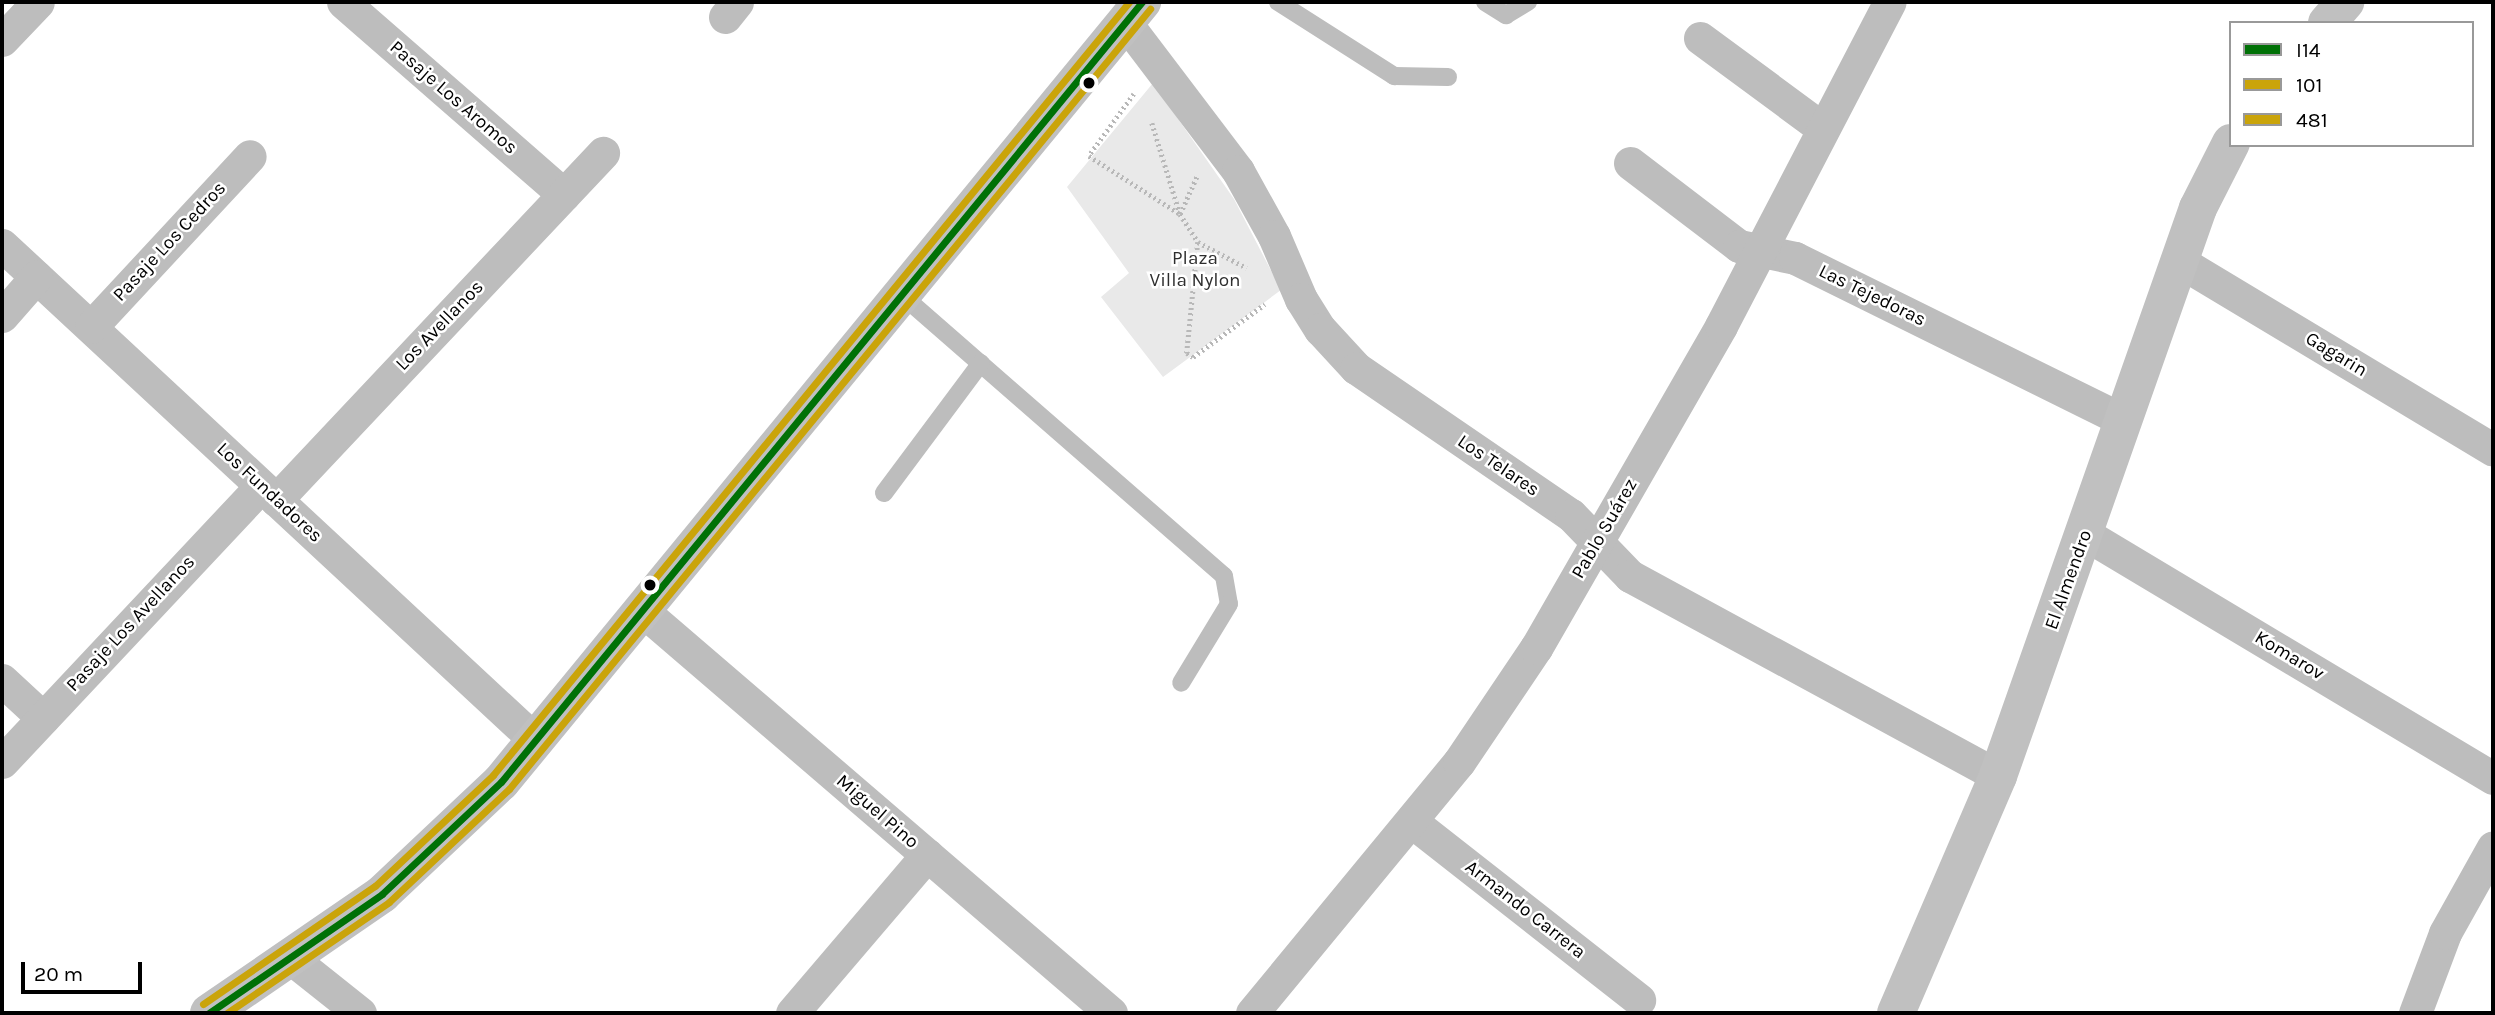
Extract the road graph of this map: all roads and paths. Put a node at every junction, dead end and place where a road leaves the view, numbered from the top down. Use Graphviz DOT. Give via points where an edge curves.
graph roads {
  1 [pos="38,2"];
  2 [pos="343,2"];
  3 [pos="1279,2"];
  4 [pos="1485,2"];
  5 [pos="1528,2"];
  6 [pos="1890,2"];
  7 [pos="2345,2"];
  8 [pos="1134,12"];
  9 [pos="2329,21"];
  10 [pos="1700,38"];
  11 [pos="2,40"];
  12 [pos="1448,77"];
  13 [pos="1144,99"];
  14 [pos="1148,112"];
  15 [pos="1822,128"];
  16 [pos="1214,137"];
  17 [pos="2229,146"];
  18 [pos="604,153"];
  19 [pos="250,156"];
  20 [pos="1630,163"];
  21 [pos="564,195"];
  22 [pos="1180,214"];
  23 [pos="1198,242"];
  24 [pos="2,245"];
  25 [pos="1762,251"];
  26 [pos="2179,261"];
  27 [pos="36,277"];
  28 [pos="1287,289"];
  29 [pos="903,296"];
  30 [pos="2,316"];
  31 [pos="90,327"];
  32 [pos="981,363"];
  33 [pos="2123,420"];
  34 [pos="2493,450"];
  35 [pos="269,493"];
  36 [pos="884,493"];
  37 [pos="2085,534"];
  38 [pos="1597,544"];
  39 [pos="643,611"];
  40 [pos="2,680"];
  41 [pos="1181,683"];
  42 [pos="43,718"];
  43 [pos="536,741"];
  44 [pos="2,762"];
  45 [pos="1998,775"];
  46 [pos="2493,778"];
  47 [pos="1411,821"];
  48 [pos="2493,847"];
  49 [pos="927,855"];
  50 [pos="292,959"];
  51 [pos="1639,1000"];
  52 [pos="209,1013"];
  53 [pos="360,1013"];
  54 [pos="792,1013"];
  55 [pos="1111,1013"];
  56 [pos="1252,1013"];
  57 [pos="1896,1013"];
  58 [pos="2415,1013"];
  1 -- 11 [label="street"];
  2 -- 21 [label="street, Pasaje Los Aromos"];
  3 -- 12 [label="lane" via="1394,76"];
  4 -- 5 [label="lane" via="1506,15"];
  6 -- 15 [label="street, Pablo Suárez"];
  7 -- 9 [label="main road"];
  8 -- 16 [label="street, Los Telares"];
  8 -- 29 [label="main road"];
  10 -- 15 [label="street"];
  13 -- 22 [label="path" via="1140,86 1088,156"];
  14 -- 22 [label="path"];
  15 -- 25 [label="street, Pablo Suárez"];
  16 -- 22 [label="path"];
  16 -- 28 [label="street, Los Telares" via="1259,206"];
  17 -- 26 [label="main road, El Almendro" via="2198,208"];
  18 -- 21 [label="street, Los Avellanos"];
  19 -- 31 [label="street, Pasaje Los Cedros"];
  20 -- 25 [label="street, Las Tejedoras" via="1719,234 1739,246"];
  21 -- 35 [label="street, Los Avellanos"];
  22 -- 23 [label="path"];
  23 -- 28 [label="path"];
  23 -- 28 [label="path" via="1185,350 1193,357"];
  24 -- 27 [label="street, Los Fundadores"];
  25 -- 33 [label="street, Las Tejedoras" via="1795,258"];
  25 -- 38 [label="street, Pablo Suárez"];
  26 -- 33 [label="main road, El Almendro"];
  26 -- 34 [label="street, Gagarin"];
  27 -- 30 [label="street"];
  27 -- 31 [label="street, Los Fundadores"];
  28 -- 38 [label="street, Los Telares" via="1356,368 1571,515"];
  29 -- 32 [label="lane"];
  29 -- 39 [label="main road"];
  31 -- 35 [label="street, Los Fundadores"];
  32 -- 36 [label="lane"];
  32 -- 41 [label="lane" via="1224,576 1229,604"];
  33 -- 37 [label="main road, El Almendro"];
  35 -- 42 [label="street, Pasaje Los Avellanos"];
  35 -- 43 [label="street, Los Fundadores"];
  37 -- 45 [label="main road, El Almendro"];
  37 -- 46 [label="street, Komarov"];
  38 -- 45 [label="street, Los Telares" via="1630,576"];
  38 -- 47 [label="street, Pablo Suárez" via="1491,718"];
  39 -- 43 [label="main road"];
  39 -- 49 [label="street, Miguel Pino"];
  40 -- 42 [label="street"];
  42 -- 44 [label="street, Pasaje Los Avellanos"];
  43 -- 50 [label="main road" via="425,858"];
  45 -- 57 [label="main road, El Almendro"];
  47 -- 51 [label="street, Armando Carrera"];
  47 -- 56 [label="street, Pablo Suárez"];
  48 -- 58 [label="street" via="2445,933"];
  49 -- 54 [label="street"];
  49 -- 55 [label="street, Miguel Pino"];
  50 -- 52 [label="main road"];
  50 -- 53 [label="street"];
}
